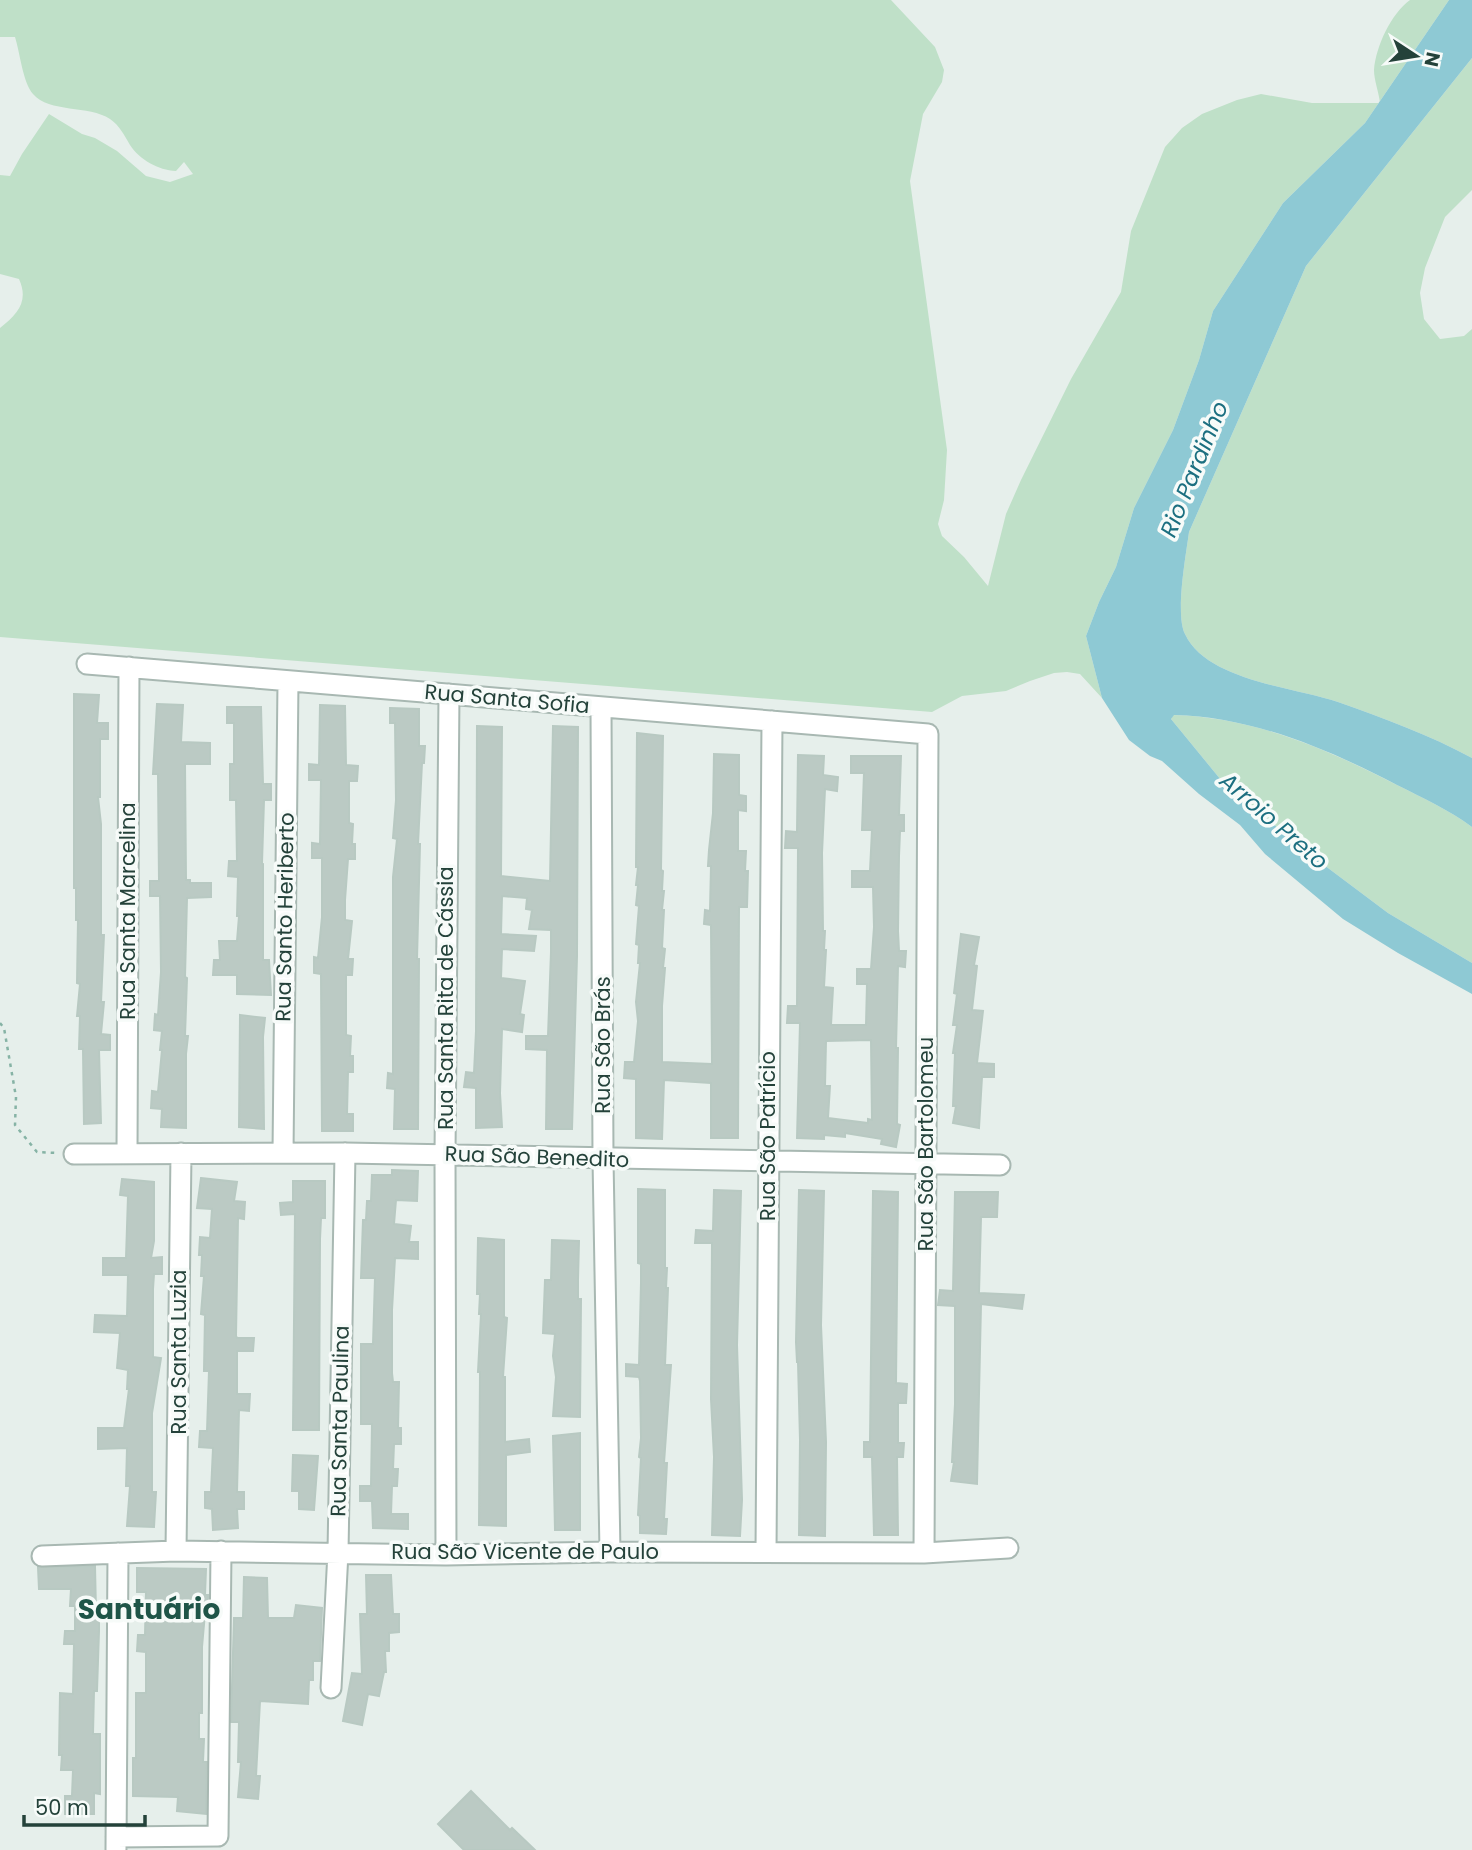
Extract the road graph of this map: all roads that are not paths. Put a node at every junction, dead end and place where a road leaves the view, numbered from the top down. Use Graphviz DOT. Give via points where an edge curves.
graph roads {
  1 [pos="87,664"];
  2 [pos="129,667"];
  3 [pos="288,681"];
  4 [pos="449,694"];
  5 [pos="601,707"];
  6 [pos="772,721"];
  7 [pos="928,734"];
  8 [pos="181,1153"];
  9 [pos="283,1153"];
  10 [pos="345,1153"];
  11 [pos="74,1154"];
  12 [pos="127,1154"];
  13 [pos="445,1154"];
  14 [pos="603,1159"];
  15 [pos="767,1161"];
  16 [pos="925,1164"];
  17 [pos="1000,1166"];
  18 [pos="1008,1548"];
  19 [pos="176,1551"];
  20 [pos="221,1551"];
  21 [pos="338,1552"];
  22 [pos="610,1552"];
  23 [pos="766,1552"];
  24 [pos="118,1553"];
  25 [pos="924,1553"];
  26 [pos="446,1555"];
  27 [pos="42,1556"];
  28 [pos="331,1688"];
  29 [pos="116,1844"];
  1 -- 2 [label="street, Rua Santa Sofia"];
  2 -- 3 [label="street, Rua Santa Sofia"];
  2 -- 12 [label="street, Rua Santa Marcelina"];
  3 -- 4 [label="street, Rua Santa Sofia"];
  3 -- 9 [label="street, Rua Santo Heriberto"];
  4 -- 5 [label="street, Rua Santa Sofia"];
  4 -- 13 [label="street, Rua Santa Rita de Cássia"];
  5 -- 6 [label="street, Rua Santa Sofia"];
  5 -- 14 [label="street, Rua São Brás"];
  6 -- 7 [label="street, Rua Santa Sofia"];
  6 -- 15 [label="street, Rua São Patrício"];
  7 -- 16 [label="street, Rua São Bartolomeu"];
  8 -- 9 [label="street, Rua São Benedito"];
  8 -- 12 [label="street, Rua São Benedito"];
  8 -- 19 [label="street, Rua Santa Luzia"];
  9 -- 10 [label="street, Rua São Benedito"];
  10 -- 13 [label="street, Rua São Benedito"];
  10 -- 21 [label="street, Rua Santa Paulina"];
  11 -- 12 [label="street, Rua São Benedito"];
  13 -- 14 [label="street, Rua São Benedito"];
  13 -- 26 [label="street, Rua Santa Rita de Cássia"];
  14 -- 15 [label="street, Rua São Benedito"];
  14 -- 22 [label="street, Rua São Brás"];
  15 -- 16 [label="street, Rua São Benedito"];
  15 -- 23 [label="street, Rua São Patrício"];
  16 -- 17 [label="street, Rua São Benedito"];
  16 -- 25 [label="street, Rua São Bartolomeu"];
  18 -- 25 [label="street, Rua São Vicente de Paulo"];
  19 -- 20 [label="street, Rua São Vicente de Paulo"];
  19 -- 24 [label="street, Rua São Vicente de Paulo"];
  20 -- 21 [label="street, Rua São Vicente de Paulo"];
  20 -- 29 [label="street" via="218,1836"];
  21 -- 26 [label="street, Rua São Vicente de Paulo"];
  21 -- 28 [label="street, Rua Santa Paulina"];
  22 -- 23 [label="street, Rua São Vicente de Paulo"];
  22 -- 26 [label="street, Rua São Vicente de Paulo"];
  23 -- 25 [label="street, Rua São Vicente de Paulo"];
  24 -- 27 [label="street, Rua São Vicente de Paulo"];
  24 -- 29 [label="street"];
}
